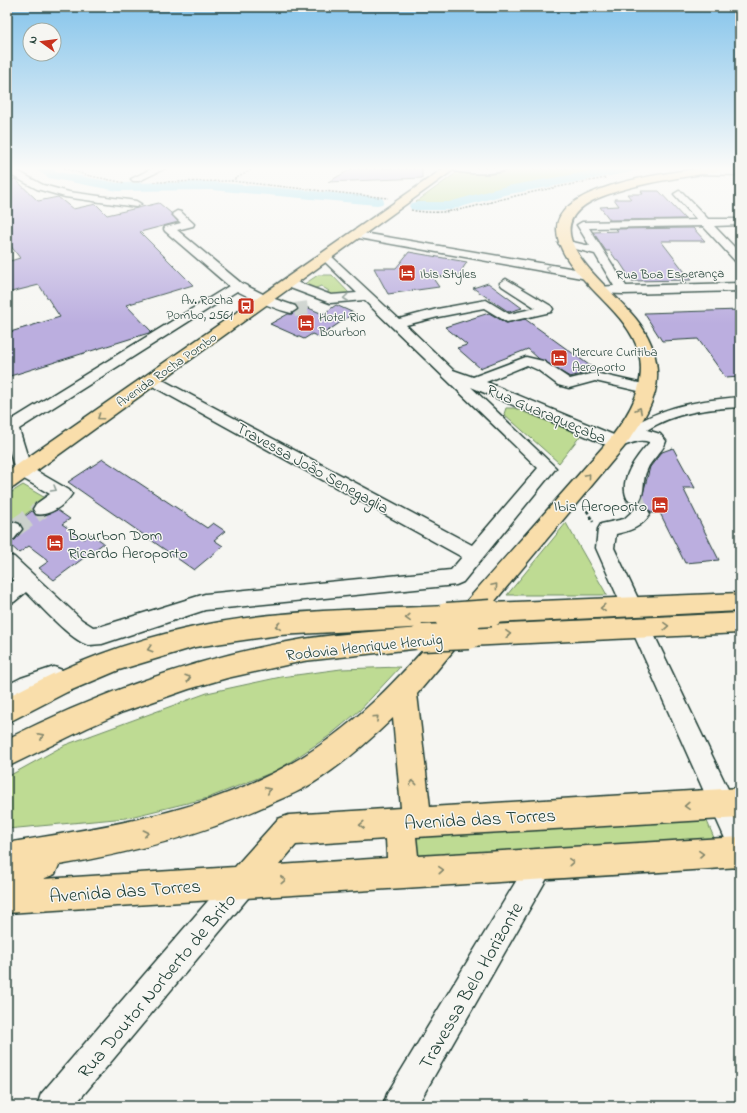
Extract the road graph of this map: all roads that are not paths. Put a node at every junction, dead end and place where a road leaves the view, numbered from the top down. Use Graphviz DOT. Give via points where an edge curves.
graph roads {
  1 [pos="184,220"];
  2 [pos="378,220"];
  3 [pos="565,220"];
  4 [pos="705,222"];
  5 [pos="740,222"];
  6 [pos="357,235"];
  7 [pos="564,243"];
  8 [pos="599,252"];
  9 [pos="326,257"];
  10 [pos="740,260"];
  11 [pos="608,267"];
  12 [pos="589,277"];
  13 [pos="289,283"];
  14 [pos="506,283"];
  15 [pos="237,286"];
  16 [pos="740,287"];
  17 [pos="601,290"];
  18 [pos="623,290"];
  19 [pos="366,296"];
  20 [pos="318,299"];
  21 [pos="264,300"];
  22 [pos="396,324"];
  23 [pos="444,369"];
  24 [pos="152,380"];
  25 [pos="473,382"];
  26 [pos="647,389"];
  27 [pos="509,397"];
  28 [pos="740,402"];
  29 [pos="491,414"];
  30 [pos="9,424"];
  31 [pos="617,443"];
  32 [pos="23,471"];
  33 [pos="7,482"];
  34 [pos="634,496"];
  35 [pos="42,509"];
  36 [pos="641,514"];
  37 [pos="475,555"];
  38 [pos="7,562"];
  39 [pos="26,581"];
  40 [pos="7,596"];
  41 [pos="740,602"];
  42 [pos="636,617"];
  43 [pos="740,623"];
  44 [pos="77,676"];
  45 [pos="404,690"];
  46 [pos="7,697"];
  47 [pos="7,711"];
  48 [pos="7,754"];
  49 [pos="731,803"];
  50 [pos="408,823"];
  51 [pos="108,842"];
  52 [pos="740,843"];
  53 [pos="740,852"];
  54 [pos="7,858"];
  55 [pos="541,864"];
  56 [pos="404,872"];
  57 [pos="7,875"];
  58 [pos="243,882"];
  59 [pos="7,897"];
  60 [pos="53,1106"];
  61 [pos="399,1106"];
  1 -- 15 [label="street" via="189,224 169,229"];
  2 -- 6 [label="main road, Avenida Rocha Pombo"];
  3 -- 7 [label="main road"];
  4 -- 5 [label="street"];
  4 -- 8 [label="street" via="582,225"];
  4 -- 10 [label="street"];
  6 -- 9 [label="main road, Avenida Rocha Pombo"];
  12 -- 6 [label="street, one-way"];
  7 -- 8 [label="street"];
  7 -- 12 [label="main road"];
  8 -- 11 [label="street"];
  9 -- 13 [label="main road, Avenida Rocha Pombo"];
  9 -- 19 [label="street"];
  11 -- 12 [label="street"];
  11 -- 18 [label="street"];
  12 -- 17 [label="main road"];
  13 -- 20 [label="street"];
  13 -- 21 [label="main road, Avenida Rocha Pombo"];
  14 -- 22 [label="street" via="547,309 507,318 486,304"];
  15 -- 21 [label="street"];
  15 -- 30 [label="street"];
  16 -- 18 [label="street, Rua Boa Esperança"];
  17 -- 18 [label="street, Rua Boa Esperança"];
  17 -- 26 [label="main road" via="620,309 640,336 649,361"];
  19 -- 20 [label="street, one-way"];
  19 -- 22 [label="street"];
  20 -- 21 [label="street" via="296,298 288,303 293,309"];
  21 -- 24 [label="main road, Avenida Rocha Pombo"];
  22 -- 23 [label="street"];
  23 -- 25 [label="street, Rua Guaraqueçaba"];
  23 -- 29 [label="street"];
  24 -- 32 [label="main road, Avenida Rocha Pombo, one-way"];
  24 -- 37 [label="street, Travessa João Senegaglia"];
  25 -- 26 [label="street" via="530,361 536,362 569,384 595,377"];
  25 -- 27 [label="street, Rua Guaraqueçaba"];
  31 -- 26 [label="main road, one-way" via="641,408"];
  27 -- 29 [label="street"];
  27 -- 31 [label="street, Rua Guaraqueçaba"];
  28 -- 31 [label="street, Rua Guaraqueçaba" via="671,411 640,426"];
  29 -- 37 [label="street" via="548,468"];
  30 -- 32 [label="street"];
  31 -- 34 [label="street" via="645,434 658,441 640,462"];
  45 -- 31 [label="main road, one-way"];
  32 -- 33 [label="main road, Avenida Rocha Pombo"];
  32 -- 35 [label="street, one-way" via="63,494"];
  36 -- 42 [label="street" via="638,520 631,524 607,528 605,548"];
  37 -- 39 [label="street" via="456,577 228,598 205,602 102,635 90,636 75,626"];
  38 -- 39 [label="street"];
  39 -- 40 [label="street"];
  41 -- 42 [label="main road, Rodovia Henrique Herwig"];
  42 -- 43 [label="main road, Rodovia Henrique Herwig, one-way"];
  42 -- 44 [label="main road, Rodovia Henrique Herwig, one-way, bridge" via="490,614 312,623 222,632 146,650"];
  48 -- 42 [label="main road, Rodovia Henrique Herwig, one-way, bridge" via="91,712 127,698 191,677 256,660 305,650 422,638 469,636"];
  42 -- 49 [label="street"];
  44 -- 46 [label="street" via="57,676 29,685"];
  44 -- 47 [label="main road, Rodovia Henrique Herwig"];
  50 -- 45 [label="main road, one-way"];
  51 -- 45 [label="main road, one-way" via="154,832 205,816 305,772 340,748"];
  49 -- 50 [label="main road, Avenida das Torres, one-way"];
  49 -- 52 [label="street"];
  50 -- 56 [label="main road"];
  50 -- 58 [label="main road, Avenida das Torres, one-way" via="289,830"];
  51 -- 54 [label="main road"];
  51 -- 57 [label="main road"];
  55 -- 53 [label="main road, Avenida das Torres, one-way"];
  56 -- 55 [label="main road, Avenida das Torres, one-way"];
  55 -- 61 [label="street, Travessa Belo Horizonte"];
  58 -- 56 [label="main road, Avenida das Torres, one-way"];
  58 -- 59 [label="main road, Avenida das Torres"];
  58 -- 60 [label="street, Rua Doutor Norberto de Brito"];
}
